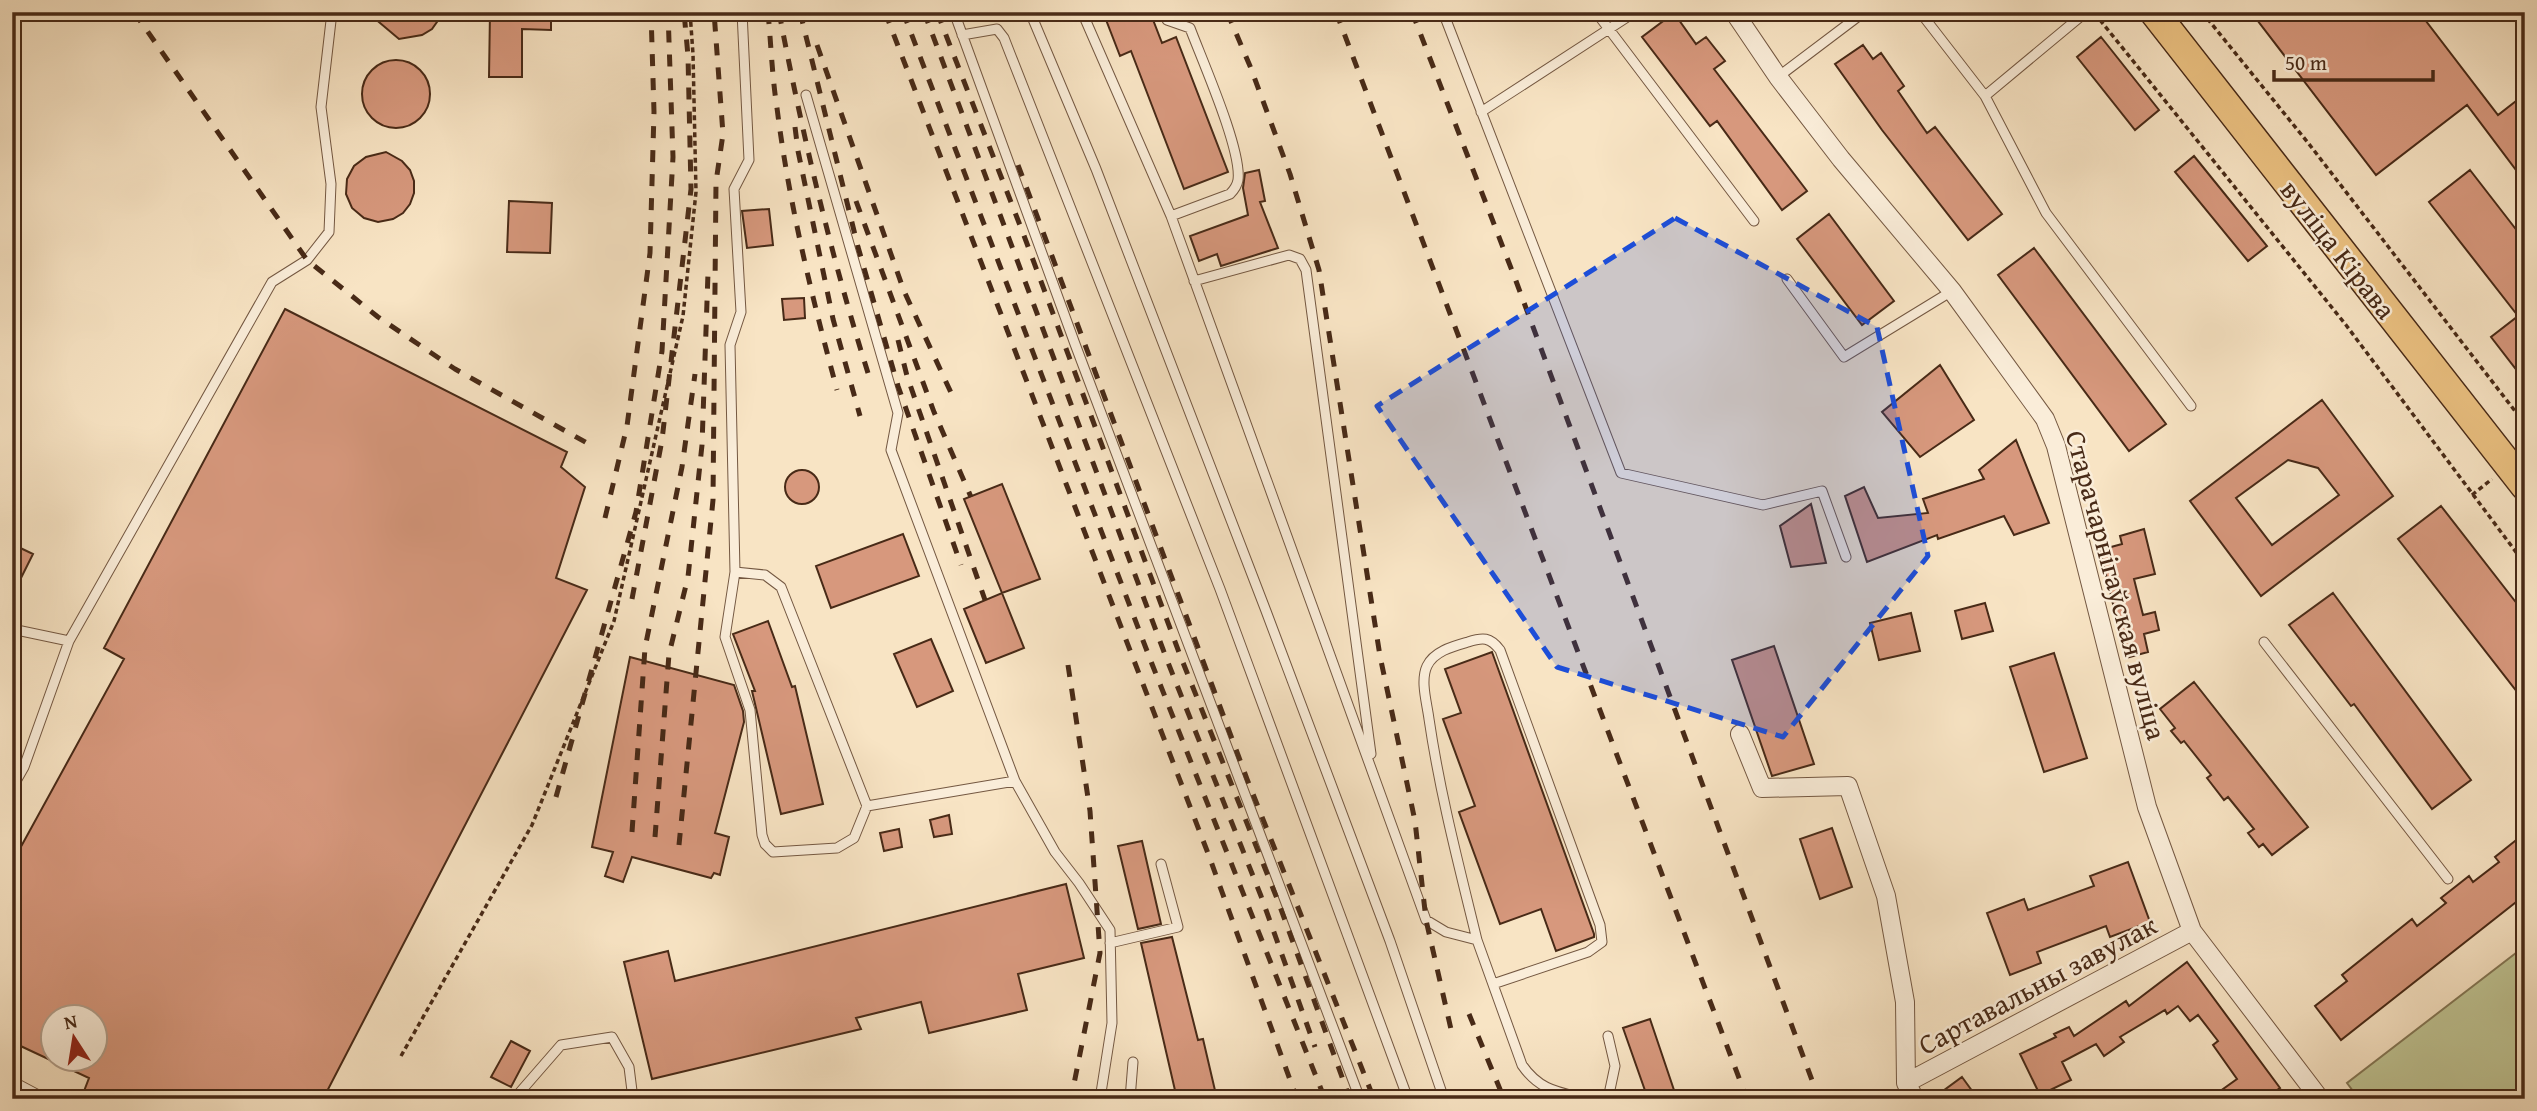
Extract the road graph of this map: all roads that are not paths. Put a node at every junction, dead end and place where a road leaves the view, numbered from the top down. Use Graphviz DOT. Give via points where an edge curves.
graph roads {
  1 [pos="332,12"];
  2 [pos="743,12"];
  3 [pos="954,12"];
  4 [pos="1030,12"];
  5 [pos="1082,12"];
  6 [pos="1164,12"];
  7 [pos="1443,12"];
  8 [pos="1596,12"];
  9 [pos="1635,12"];
  10 [pos="1734,12"];
  11 [pos="1864,12"];
  12 [pos="1920,12"];
  13 [pos="2087,12"];
  14 [pos="2154,12"];
  15 [pos="1611,30"];
  16 [pos="962,35"];
  17 [pos="1778,76"];
  18 [pos="806,95"];
  19 [pos="1985,96"];
  20 [pos="1481,112"];
  21 [pos="1171,216"];
  22 [pos="1754,221"];
  23 [pos="1787,279"];
  24 [pos="1194,281"];
  25 [pos="1952,291"];
  26 [pos="2191,406"];
  27 [pos="2525,486"];
  28 [pos="1846,557"];
  29 [pos="735,572"];
  30 [pos="12,629"];
  31 [pos="69,641"];
  32 [pos="2264,642"];
  33 [pos="1740,734"];
  34 [pos="1373,773"];
  35 [pos="1015,781"];
  36 [pos="12,788"];
  37 [pos="867,806"];
  38 [pos="1161,864"];
  39 [pos="2448,879"];
  40 [pos="2192,931"];
  41 [pos="1477,940"];
  42 [pos="1110,943"];
  43 [pos="1493,984"];
  44 [pos="1608,1035"];
  45 [pos="1133,1062"];
  46 [pos="12,1081"];
  47 [pos="1906,1083"];
  48 [pos="1550,1090"];
  49 [pos="46,1099"];
  50 [pos="514,1099"];
  51 [pos="633,1099"];
  52 [pos="1100,1099"];
  53 [pos="1130,1099"];
  54 [pos="1360,1099"];
  55 [pos="1408,1099"];
  56 [pos="1444,1099"];
  57 [pos="1542,1099"];
  58 [pos="1587,1099"];
  59 [pos="1608,1099"];
  60 [pos="1915,1099"];
  61 [pos="2320,1099"];
  1 -- 31 [label="lane" via="321,107 331,184 329,232 307,260 272,282"];
  2 -- 29 [label="lane" via="749,160 734,189 741,312 730,345"];
  3 -- 16 [label="lane"];
  4 -- 56 [label="lane" via="1248,561"];
  5 -- 21 [label="lane"];
  6 -- 21 [label="lane" via="1167,20 1190,28 1235,149 1238,180 1230,194"];
  7 -- 20 [label="lane"];
  8 -- 15 [label="lane"];
  9 -- 15 [label="lane"];
  10 -- 17 [label="street, Старачарнігаўская вуліца"];
  11 -- 17 [label="lane"];
  12 -- 19 [label="lane"];
  13 -- 19 [label="lane"];
  14 -- 27 [label="main road, вуліца Кірава"];
  15 -- 20 [label="lane"];
  15 -- 22 [label="lane"];
  16 -- 54 [label="lane"];
  16 -- 55 [label="lane" via="997,29 1004,38 1220,589"];
  17 -- 25 [label="street, Старачарнігаўская вуліца"];
  18 -- 35 [label="lane" via="898,413 891,450"];
  19 -- 26 [label="lane" via="2046,213"];
  20 -- 28 [label="lane" via="1621,473 1763,505 1822,491"];
  21 -- 24 [label="lane"];
  23 -- 25 [label="lane" via="1844,357"];
  24 -- 34 [label="lane"];
  24 -- 34 [label="lane" via="1289,255 1300,259 1306,270"];
  25 -- 40 [label="street, Старачарнігаўская вуліца" via="2045,419 2056,446 2147,807"];
  29 -- 37 [label="lane" via="765,575 781,587"];
  29 -- 37 [label="lane" via="725,637 750,710 765,844 773,852 837,848 854,838"];
  30 -- 31 [label="lane"];
  31 -- 36 [label="lane"];
  32 -- 39 [label="lane"];
  33 -- 47 [label="street" via="1762,788 1849,786 1886,896 1905,1002"];
  34 -- 41 [label="lane" via="1426,920 1446,932"];
  35 -- 37 [label="lane"];
  35 -- 42 [label="lane" via="1055,852 1110,930"];
  38 -- 42 [label="lane" via="1178,927"];
  40 -- 47 [label="street, Сартавальны завулак"];
  40 -- 61 [label="street, Старачарнігаўская вуліца"];
  41 -- 43 [label="lane"];
  41 -- 43 [label="lane" via="1436,772 1424,682 1427,666 1436,655 1488,638 1500,650 1602,942 1588,952"];
  42 -- 52 [label="lane" via="1112,1023"];
  43 -- 48 [label="lane" via="1522,1065 1532,1079"];
  44 -- 59 [label="lane" via="1615,1066"];
  45 -- 53 [label="lane"];
  46 -- 49 [label="lane"];
  47 -- 60 [label="street"];
  48 -- 57 [label="lane"];
  48 -- 58 [label="lane"];
  50 -- 51 [label="lane" via="561,1045 612,1037 629,1068"];
}
